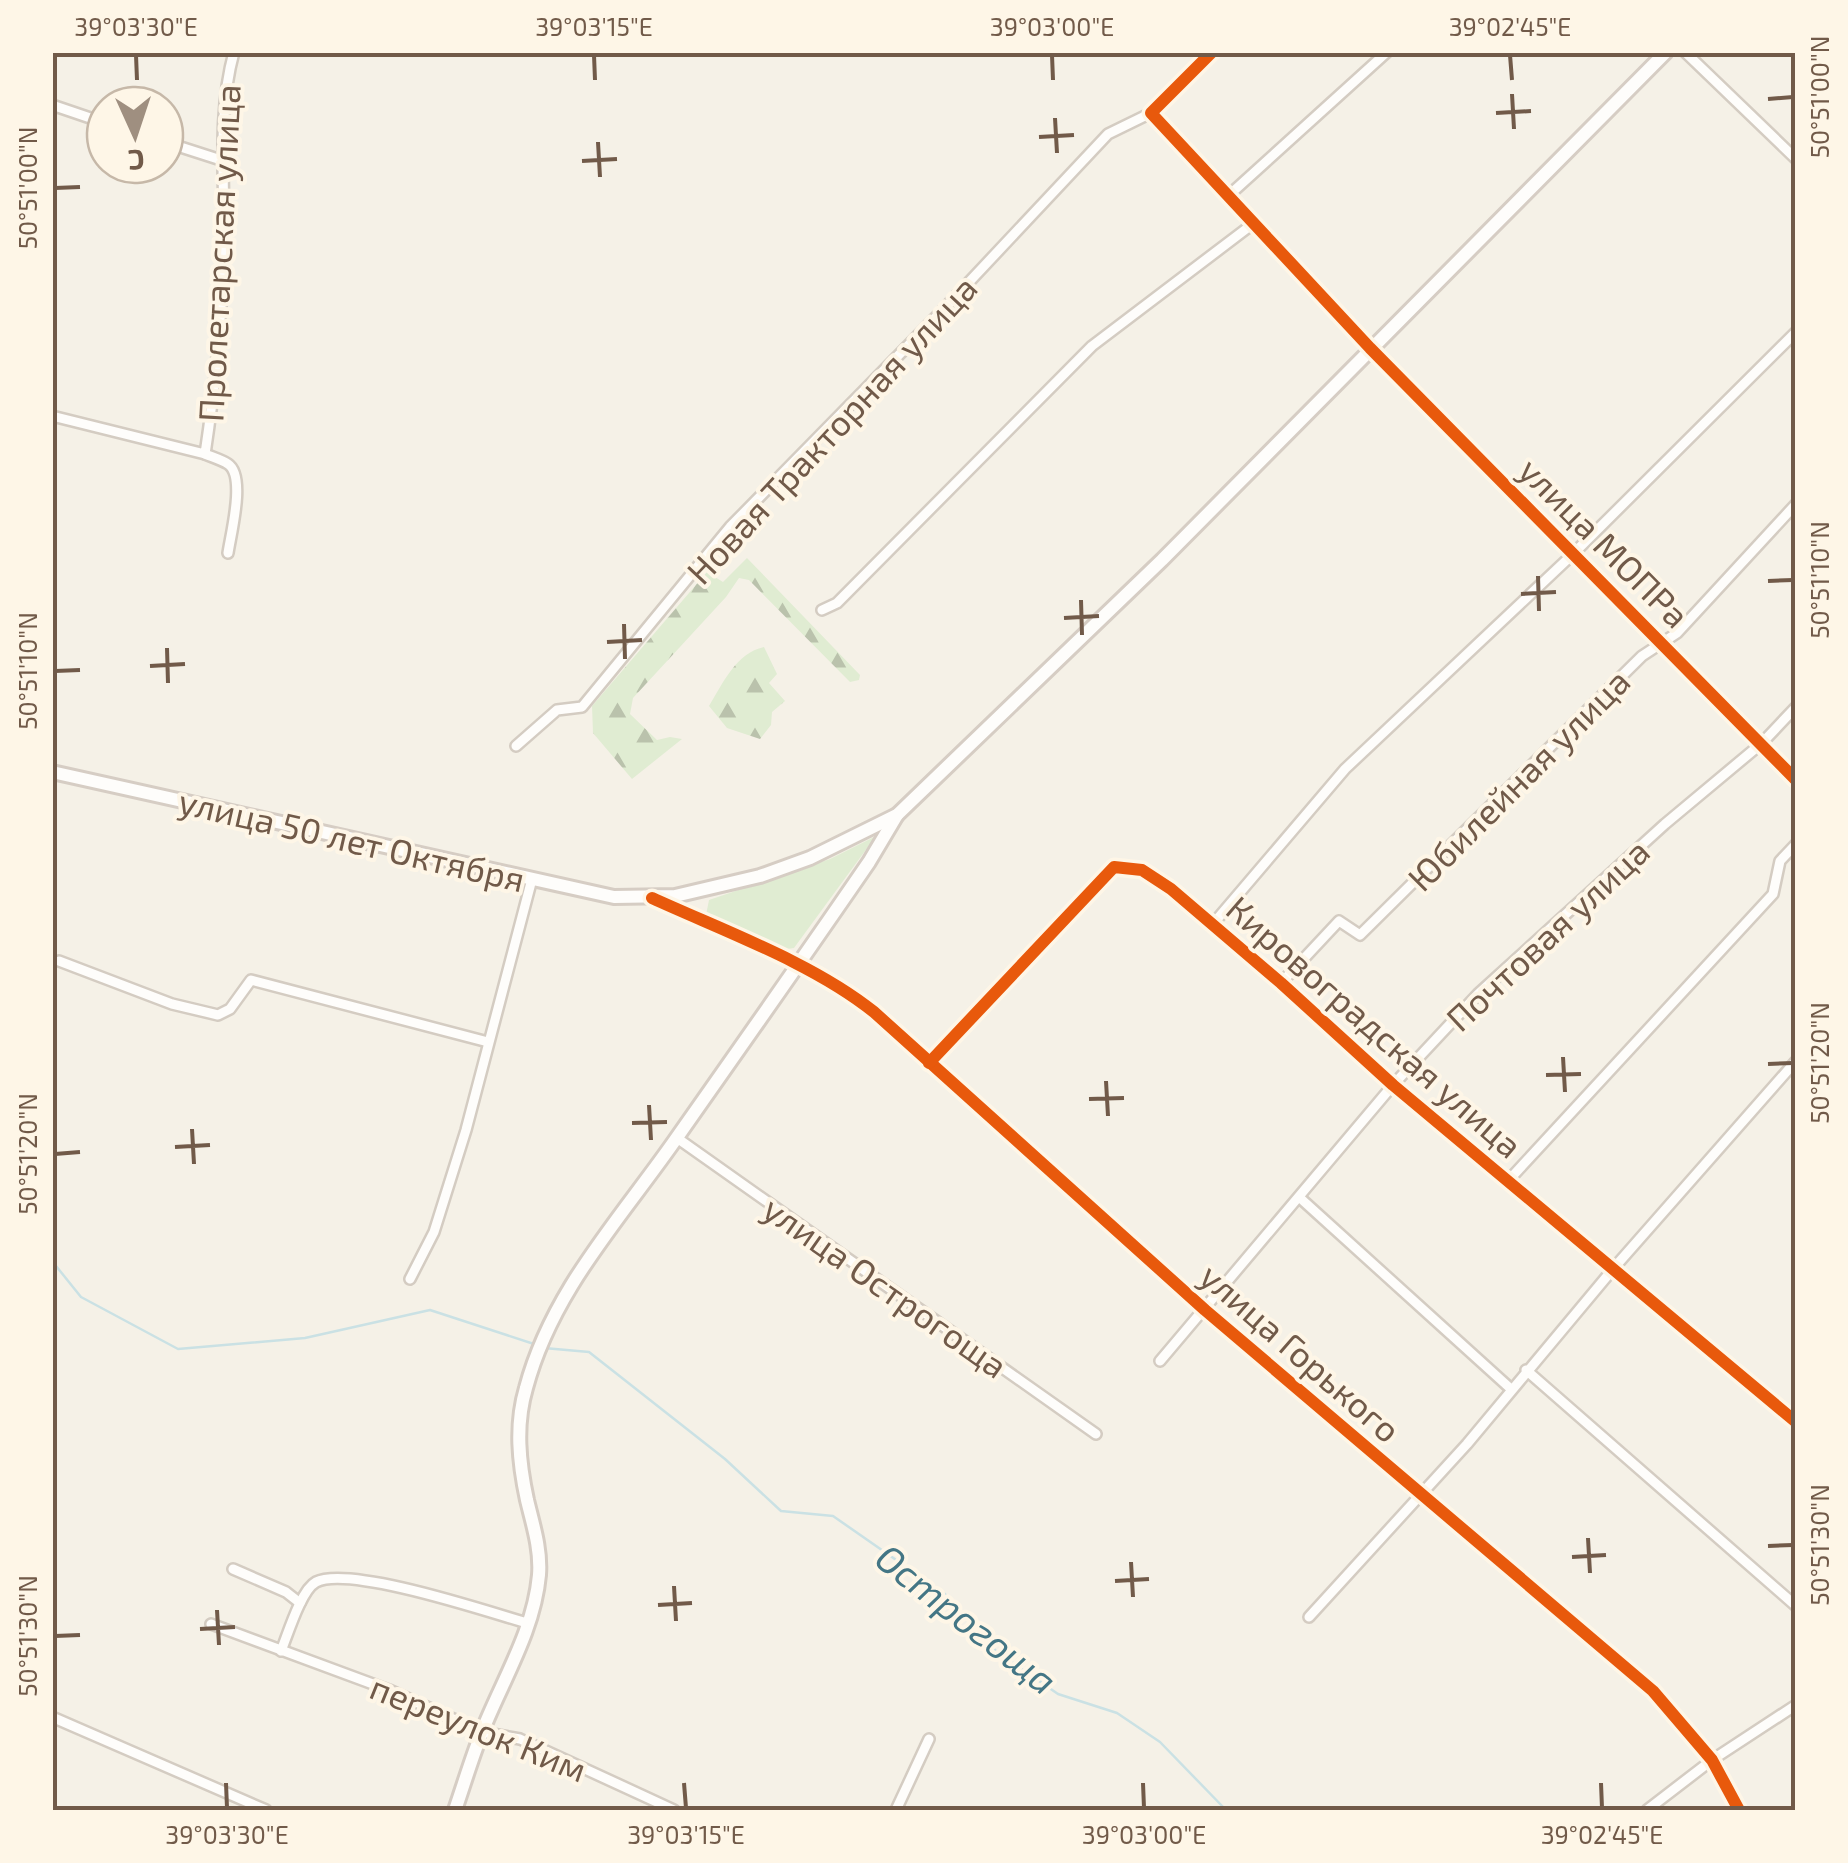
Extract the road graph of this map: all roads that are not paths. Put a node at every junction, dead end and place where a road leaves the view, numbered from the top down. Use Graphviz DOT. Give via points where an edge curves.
graph roads {
  1 [pos="234,52"];
  2 [pos="1212,52"];
  3 [pos="1387,52"];
  4 [pos="1666,52"];
  5 [pos="1686,52"];
  6 [pos="52,106"];
  7 [pos="1151,113"];
  8 [pos="85,116"];
  9 [pos="185,148"];
  10 [pos="1796,159"];
  11 [pos="222,160"];
  12 [pos="1227,197"];
  13 [pos="1254,223"];
  14 [pos="1796,332"];
  15 [pos="1370,348"];
  16 [pos="52,416"];
  17 [pos="204,454"];
  18 [pos="1796,504"];
  19 [pos="228,553"];
  20 [pos="1573,554"];
  21 [pos="822,610"];
  22 [pos="1662,642"];
  23 [pos="1796,707"];
  24 [pos="1762,743"];
  25 [pos="516,746"];
  26 [pos="52,772"];
  27 [pos="1796,780"];
  28 [pos="897,815"];
  29 [pos="1796,844"];
  30 [pos="532,880"];
  31 [pos="652,898"];
  32 [pos="1213,924"];
  33 [pos="60,961"];
  34 [pos="797,966"];
  35 [pos="1281,982"];
  36 [pos="488,1042"];
  37 [pos="1796,1062"];
  38 [pos="928,1063"];
  39 [pos="1393,1085"];
  40 [pos="677,1138"];
  41 [pos="1508,1181"];
  42 [pos="1299,1197"];
  43 [pos="1612,1269"];
  44 [pos="410,1279"];
  45 [pos="1205,1310"];
  46 [pos="1160,1361"];
  47 [pos="1526,1370"];
  48 [pos="1511,1389"];
  49 [pos="1796,1422"];
  50 [pos="1096,1434"];
  51 [pos="1420,1492"];
  52 [pos="233,1569"];
  53 [pos="300,1603"];
  54 [pos="1796,1606"];
  55 [pos="1310,1617"];
  56 [pos="528,1623"];
  57 [pos="211,1624"];
  58 [pos="282,1650"];
  59 [pos="1796,1706"];
  60 [pos="52,1717"];
  61 [pos="482,1732"];
  62 [pos="929,1738"];
  63 [pos="1712,1760"];
  64 [pos="266,1810"];
  65 [pos="455,1810"];
  66 [pos="674,1810"];
  67 [pos="896,1810"];
  68 [pos="1647,1810"];
  69 [pos="1740,1810"];
  1 -- 11 [label="street, Пролетарская улица"];
  2 -- 7 [label="street, Новая Тракторная улица"];
  3 -- 12 [label="street"];
  4 -- 15 [label="main road, улица 50 лет Октября"];
  5 -- 10 [label="street"];
  6 -- 8 [label="street"];
  7 -- 12 [label="street, улица МОПРа"];
  7 -- 25 [label="street, Новая Тракторная улица" via="1108,134 730,527 582,707 557,710"];
  9 -- 11 [label="street"];
  11 -- 17 [label="street, Пролетарская улица" via="216,382"];
  12 -- 13 [label="street, улица МОПРа"];
  13 -- 15 [label="street, улица МОПРа"];
  13 -- 21 [label="street" via="1092,346"];
  14 -- 20 [label="street"];
  15 -- 20 [label="street, улица МОПРа"];
  15 -- 28 [label="main road, улица 50 лет Октября"];
  16 -- 17 [label="street, Пролетарская улица"];
  17 -- 19 [label="street, Пролетарская улица" via="236,472"];
  18 -- 22 [label="street, Юбилейная улица"];
  20 -- 22 [label="street, улица МОПРа"];
  20 -- 32 [label="street" via="1345,770"];
  22 -- 24 [label="street, улица МОПРа"];
  22 -- 35 [label="street, Юбилейная улица" via="1360,935 1338,921"];
  23 -- 24 [label="street, Почтовая улица"];
  24 -- 27 [label="street, улица МОПРа"];
  24 -- 39 [label="street, Почтовая улица" via="1478,994"];
  26 -- 30 [label="main road, улица 50 лет Октября"];
  28 -- 31 [label="main road, улица 50 лет Октября" via="760,876"];
  28 -- 34 [label="main road"];
  29 -- 41 [label="street" via="1780,861 1773,894"];
  30 -- 31 [label="main road, улица 50 лет Октября"];
  30 -- 36 [label="street"];
  31 -- 34 [label="street, улица 50 лет Октября"];
  32 -- 35 [label="street, Кировоградская улица"];
  32 -- 38 [label="street, Кировоградская улица" via="1142,870 1114,867"];
  33 -- 36 [label="street" via="218,1016 251,980"];
  34 -- 38 [label="street, улица Горького" via="850,993"];
  34 -- 40 [label="main road"];
  35 -- 39 [label="street, Кировоградская улица"];
  36 -- 44 [label="street" via="434,1232"];
  37 -- 43 [label="street"];
  38 -- 45 [label="street, улица Горького"];
  39 -- 41 [label="street, Кировоградская улица"];
  39 -- 42 [label="street, Почтовая улица"];
  40 -- 50 [label="street, улица Острогоща"];
  40 -- 56 [label="main road" via="567,1288 532,1369 519,1438 538,1551"];
  41 -- 43 [label="street, Кировоградская улица"];
  42 -- 45 [label="street, Почтовая улица"];
  42 -- 48 [label="street"];
  43 -- 47 [label="street"];
  43 -- 49 [label="street, Кировоградская улица"];
  45 -- 46 [label="street, Почтовая улица"];
  45 -- 51 [label="street, улица Горького"];
  47 -- 48 [label="street"];
  47 -- 54 [label="street"];
  48 -- 51 [label="street"];
  51 -- 55 [label="street"];
  51 -- 63 [label="street, улица Горького" via="1653,1690"];
  52 -- 53 [label="street"];
  53 -- 56 [label="street" via="320,1580 359,1580"];
  53 -- 58 [label="street"];
  56 -- 61 [label="main road"];
  57 -- 58 [label="street, переулок Ким"];
  58 -- 61 [label="street, переулок Ким"];
  59 -- 63 [label="street"];
  60 -- 64 [label="street"];
  61 -- 65 [label="main road"];
  61 -- 66 [label="street, переулок Ким" via="520,1739"];
  62 -- 67 [label="street"];
  63 -- 68 [label="street"];
  63 -- 69 [label="street, улица Горького"];
}
